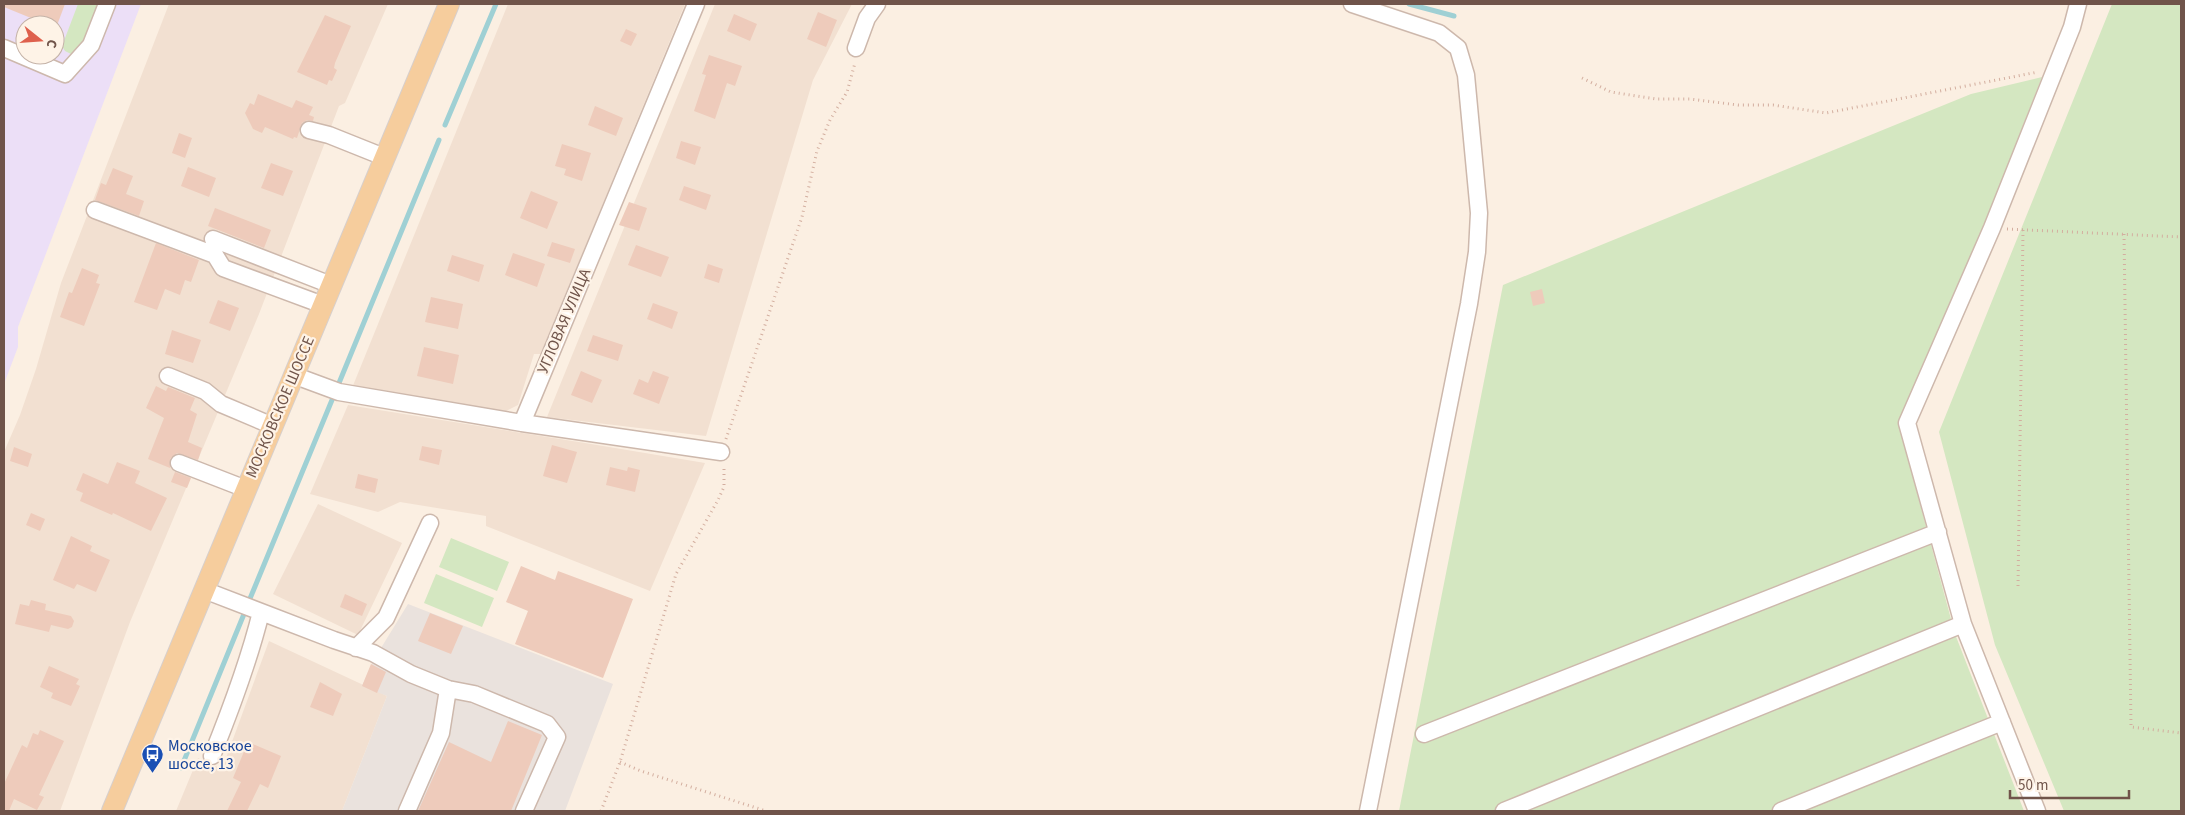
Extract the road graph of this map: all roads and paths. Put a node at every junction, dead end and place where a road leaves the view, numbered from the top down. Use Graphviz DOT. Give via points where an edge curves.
graph roads {
  1 [pos="107,4"];
  2 [pos="449,4"];
  3 [pos="696,4"];
  4 [pos="877,4"];
  5 [pos="1352,4"];
  6 [pos="2078,4"];
  7 [pos="4,48"];
  8 [pos="856,48"];
  9 [pos="2056,68"];
  10 [pos="1582,78"];
  11 [pos="309,130"];
  12 [pos="384,157"];
  13 [pos="95,210"];
  14 [pos="1992,228"];
  15 [pos="2023,230"];
  16 [pos="2124,234"];
  17 [pos="2181,237"];
  18 [pos="213,239"];
  19 [pos="331,285"];
  20 [pos="323,305"];
  21 [pos="294,375"];
  22 [pos="168,376"];
  23 [pos="522,423"];
  24 [pos="273,426"];
  25 [pos="721,452"];
  26 [pos="179,463"];
  27 [pos="246,489"];
  28 [pos="430,523"];
  29 [pos="1938,532"];
  30 [pos="2018,586"];
  31 [pos="204,590"];
  32 [pos="261,612"];
  33 [pos="1963,624"];
  34 [pos="356,648"];
  35 [pos="448,689"];
  36 [pos="2002,722"];
  37 [pos="2181,733"];
  38 [pos="1424,734"];
  39 [pos="212,756"];
  40 [pos="620,762"];
  41 [pos="112,811"];
  42 [pos="407,811"];
  43 [pos="524,811"];
  44 [pos="601,811"];
  45 [pos="766,811"];
  46 [pos="1368,811"];
  47 [pos="1504,811"];
  48 [pos="1782,811"];
  49 [pos="2037,811"];
  1 -- 7 [label="street" via="91,45 65,74"];
  2 -- 12 [label="main road, МОСКОВСКОЕ ШОССЕ"];
  3 -- 23 [label="street, УГЛОВАЯ УЛИЦА"];
  4 -- 8 [label="street" via="867,18"];
  5 -- 46 [label="street" via="1439,33 1458,48 1466,75 1479,213 1469,304"];
  6 -- 9 [label="street"];
  8 -- 25 [label="path" via="847,92 830,120 817,152 802,217"];
  9 -- 10 [label="path" via="1826,113 1774,105 1656,99 1611,92"];
  9 -- 14 [label="street"];
  11 -- 12 [label="street"];
  12 -- 19 [label="main road, МОСКОВСКОЕ ШОССЕ"];
  13 -- 20 [label="street" via="215,255 223,268"];
  14 -- 15 [label="path"];
  14 -- 29 [label="street" via="1907,423"];
  15 -- 16 [label="path"];
  15 -- 30 [label="path"];
  16 -- 17 [label="path"];
  16 -- 37 [label="path" via="2131,727"];
  18 -- 19 [label="street"];
  19 -- 20 [label="main road, МОСКОВСКОЕ ШОССЕ"];
  20 -- 21 [label="main road, МОСКОВСКОЕ ШОССЕ"];
  21 -- 23 [label="street" via="339,392"];
  21 -- 24 [label="main road, МОСКОВСКОЕ ШОССЕ"];
  22 -- 24 [label="street"];
  23 -- 25 [label="street"];
  24 -- 27 [label="main road, МОСКОВСКОЕ ШОССЕ"];
  25 -- 40 [label="path" via="725,468 724,487 676,574"];
  26 -- 27 [label="street"];
  27 -- 31 [label="main road, МОСКОВСКОЕ ШОССЕ"];
  28 -- 34 [label="street" via="386,618"];
  29 -- 33 [label="street"];
  29 -- 38 [label="street"];
  31 -- 32 [label="street"];
  31 -- 41 [label="main road, МОСКОВСКОЕ ШОССЕ"];
  32 -- 34 [label="street"];
  32 -- 39 [label="street" via="255,638"];
  33 -- 36 [label="street"];
  33 -- 47 [label="street"];
  34 -- 35 [label="street"];
  35 -- 42 [label="street" via="440,734"];
  35 -- 43 [label="street" via="474,694 548,724 557,736"];
  36 -- 48 [label="street"];
  36 -- 49 [label="street"];
  40 -- 44 [label="path"];
  40 -- 45 [label="path"];
}
